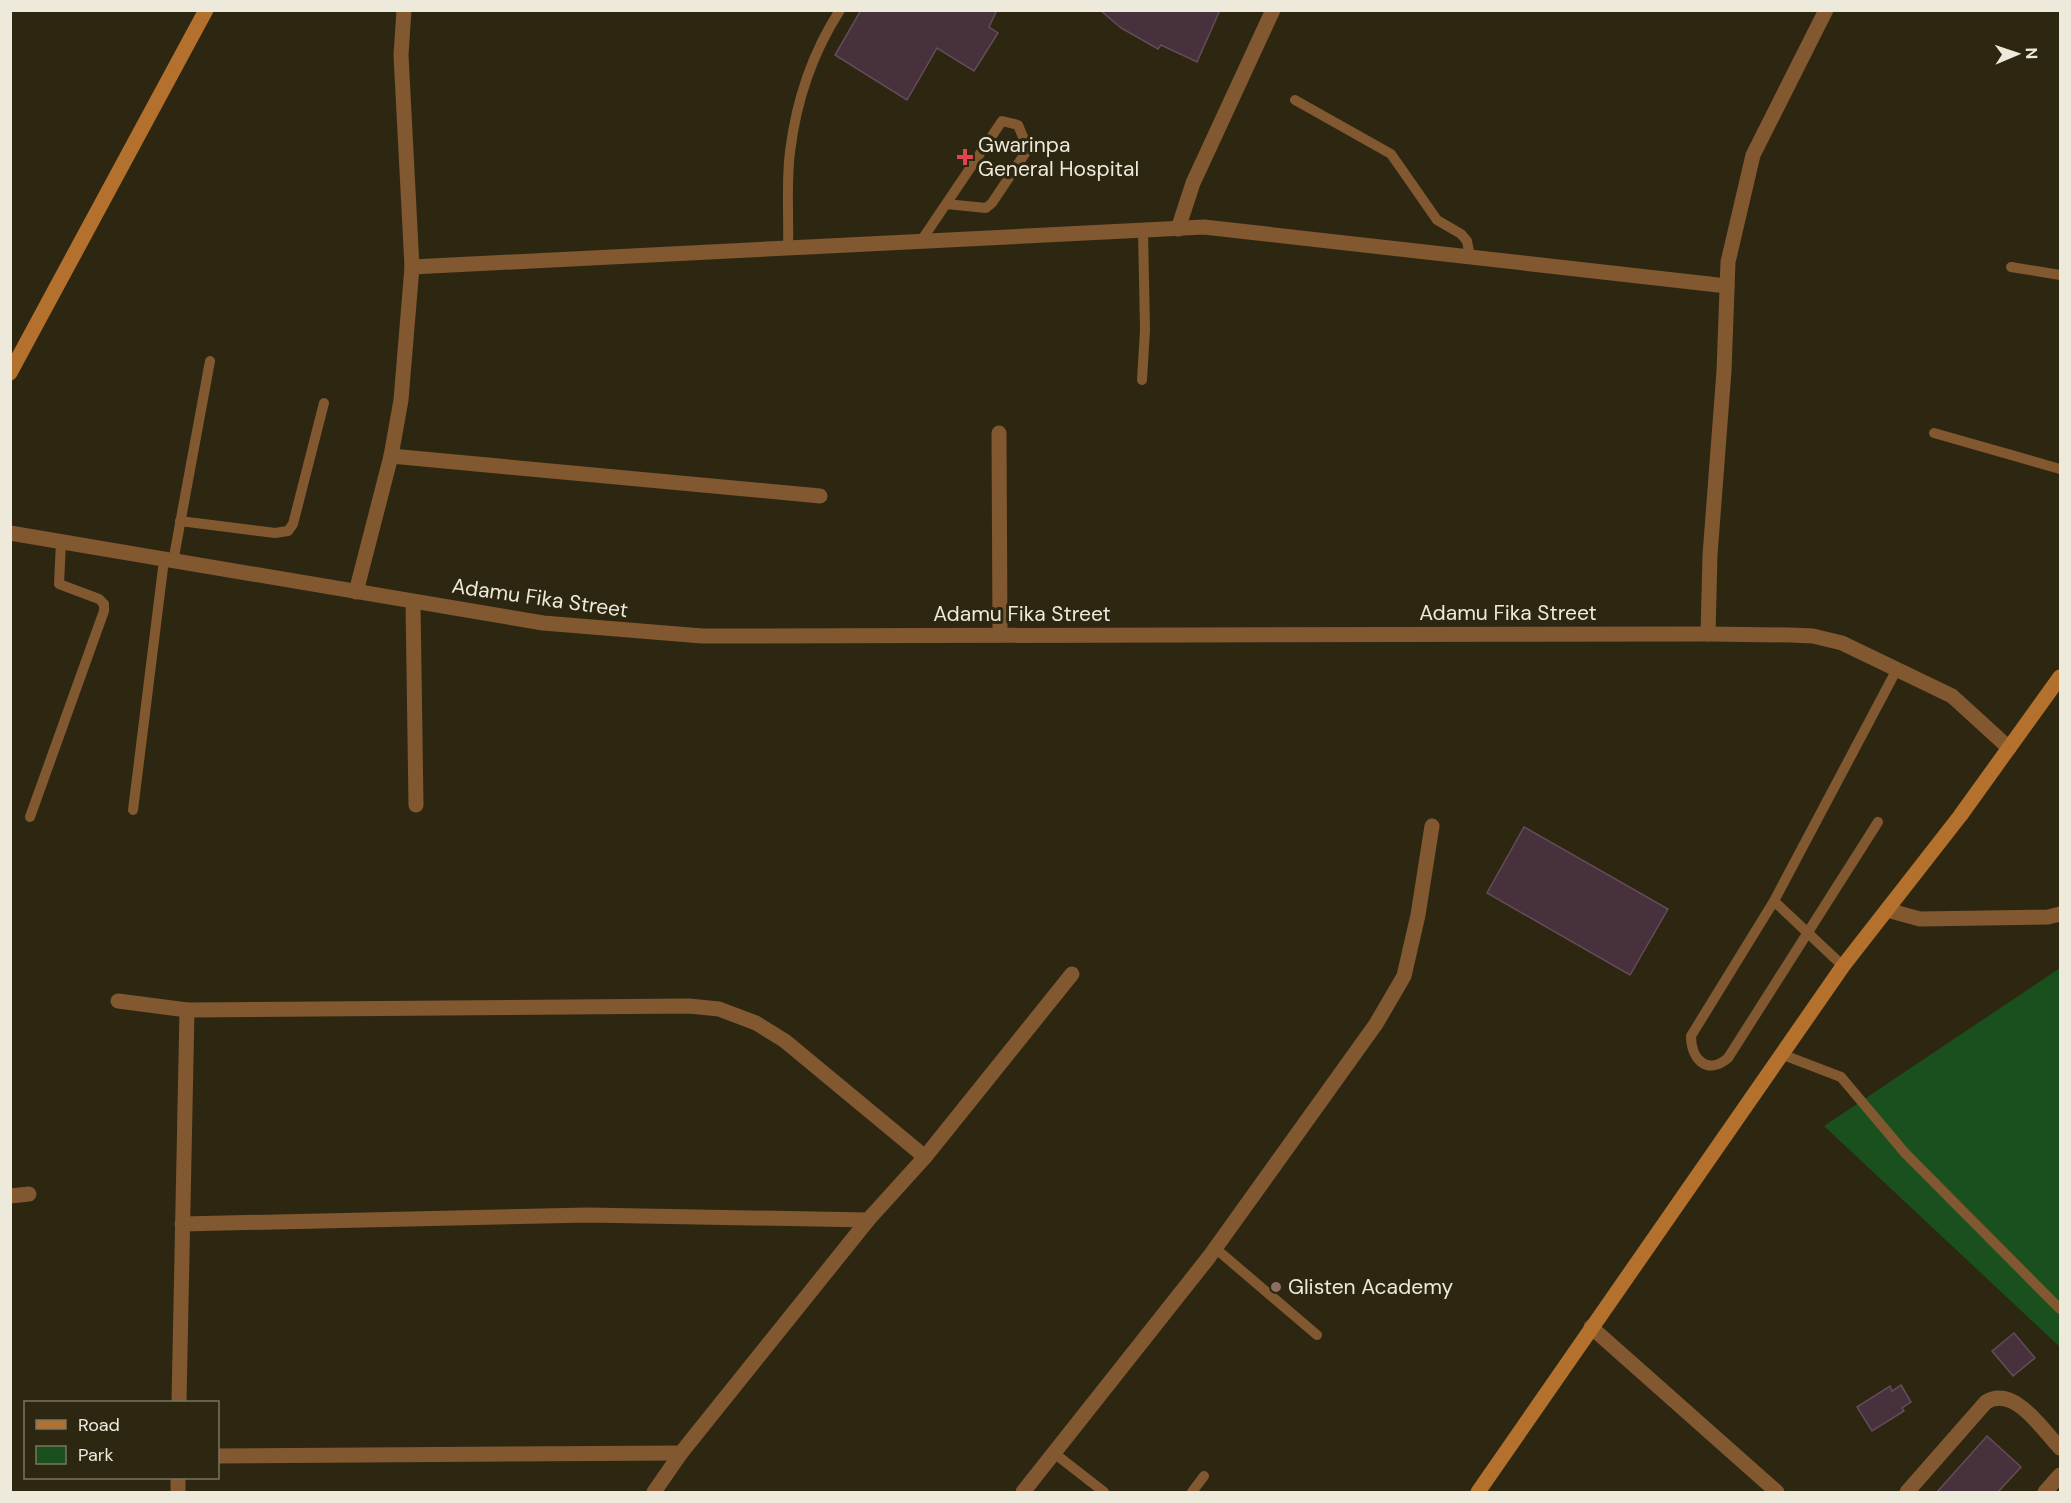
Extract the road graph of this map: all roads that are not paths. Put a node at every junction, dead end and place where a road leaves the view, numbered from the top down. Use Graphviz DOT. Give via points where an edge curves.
graph roads {
  1 [pos="206,10"];
  2 [pos="404,10"];
  3 [pos="840,10"];
  4 [pos="1273,10"];
  5 [pos="1826,10"];
  6 [pos="1295,99"];
  7 [pos="946,204"];
  8 [pos="1178,229"];
  9 [pos="1143,230"];
  10 [pos="921,241"];
  11 [pos="789,248"];
  12 [pos="1470,257"];
  13 [pos="412,267"];
  14 [pos="2011,267"];
  15 [pos="2061,275"];
  16 [pos="1727,286"];
  17 [pos="210,361"];
  18 [pos="10,373"];
  19 [pos="1142,380"];
  20 [pos="324,403"];
  21 [pos="999,433"];
  22 [pos="1934,434"];
  23 [pos="391,456"];
  24 [pos="2061,469"];
  25 [pos="820,496"];
  26 [pos="180,521"];
  27 [pos="10,534"];
  28 [pos="61,542"];
  29 [pos="168,561"];
  30 [pos="356,592"];
  31 [pos="413,602"];
  32 [pos="1708,634"];
  33 [pos="1000,635"];
  34 [pos="1897,669"];
  35 [pos="2061,677"];
  36 [pos="2009,748"];
  37 [pos="416,805"];
  38 [pos="133,810"];
  39 [pos="30,817"];
  40 [pos="1878,822"];
  41 [pos="1432,826"];
  42 [pos="1774,901"];
  43 [pos="1887,910"];
  44 [pos="2061,914"];
  45 [pos="1807,932"];
  46 [pos="1843,966"];
  47 [pos="1072,974"];
  48 [pos="118,1001"];
  49 [pos="187,1010"];
  50 [pos="1781,1054"];
  51 [pos="926,1157"];
  52 [pos="29,1194"];
  53 [pos="10,1196"];
  54 [pos="868,1220"];
  55 [pos="182,1224"];
  56 [pos="1215,1248"];
  57 [pos="2061,1309"];
  58 [pos="1591,1327"];
  59 [pos="1317,1335"];
  60 [pos="179,1401"];
  61 [pos="2061,1448"];
  62 [pos="681,1453"];
  63 [pos="1054,1453"];
  64 [pos="219,1456"];
  65 [pos="1204,1476"];
  66 [pos="2060,1476"];
  67 [pos="654,1492"];
  68 [pos="1023,1492"];
  69 [pos="1104,1492"];
  70 [pos="1192,1492"];
  71 [pos="1478,1492"];
  72 [pos="1777,1492"];
  73 [pos="1907,1492"];
  74 [pos="2045,1492"];
  1 -- 18 [label="street"];
  2 -- 13 [label="street" via="401,55"];
  3 -- 11 [label="lane" via="801,97 789,153"];
  4 -- 8 [label="street" via="1193,183"];
  5 -- 16 [label="street" via="1753,155 1728,262"];
  6 -- 12 [label="lane" via="1390,154 1437,220 1461,234"];
  7 -- 7 [label="lane" via="1002,122 1018,125 1028,149 992,203 979,210"];
  7 -- 10 [label="lane"];
  8 -- 9 [label="street"];
  8 -- 12 [label="street" via="1204,227"];
  9 -- 10 [label="street"];
  9 -- 19 [label="lane"];
  10 -- 11 [label="street"];
  11 -- 13 [label="street"];
  12 -- 16 [label="street"];
  13 -- 23 [label="street" via="401,400"];
  14 -- 15 [label="lane"];
  16 -- 32 [label="street"];
  17 -- 26 [label="lane"];
  20 -- 26 [label="lane" via="288,531 275,533"];
  21 -- 33 [label="street"];
  22 -- 24 [label="lane"];
  23 -- 25 [label="street"];
  23 -- 30 [label="street"];
  26 -- 29 [label="lane"];
  27 -- 28 [label="street, Adamu Fika Street"];
  28 -- 29 [label="street, Adamu Fika Street"];
  28 -- 39 [label="lane" via="59,584 99,599 104,611"];
  29 -- 30 [label="street, Adamu Fika Street"];
  29 -- 38 [label="lane"];
  30 -- 31 [label="street, Adamu Fika Street"];
  31 -- 33 [label="street, Adamu Fika Street" via="543,623 702,636"];
  31 -- 37 [label="street"];
  32 -- 33 [label="street, Adamu Fika Street"];
  32 -- 34 [label="street, Adamu Fika Street" via="1813,636 1842,643"];
  34 -- 36 [label="street, Adamu Fika Street" via="1952,696"];
  34 -- 42 [label="lane"];
  35 -- 36 [label="street"];
  36 -- 43 [label="street"];
  40 -- 45 [label="lane"];
  41 -- 56 [label="street" via="1404,976 1376,1024"];
  42 -- 45 [label="lane"];
  42 -- 45 [label="lane" via="1691,1036 1695,1058 1708,1066 1720,1065 1728,1058"];
  43 -- 44 [label="street" via="1920,919"];
  43 -- 46 [label="street"];
  45 -- 46 [label="lane"];
  46 -- 50 [label="street"];
  47 -- 51 [label="street"];
  48 -- 49 [label="street"];
  49 -- 51 [label="street" via="677,1006 719,1009 756,1023 785,1041"];
  49 -- 55 [label="street"];
  50 -- 57 [label="lane" via="1841,1077 1905,1152"];
  50 -- 58 [label="street"];
  51 -- 54 [label="street"];
  52 -- 53 [label="street"];
  54 -- 55 [label="street" via="588,1215"];
  54 -- 62 [label="street"];
  55 -- 60 [label="street"];
  56 -- 59 [label="lane"];
  56 -- 63 [label="street"];
  58 -- 71 [label="street"];
  58 -- 72 [label="street"];
  61 -- 73 [label="street" via="2019,1405 2007,1396 1996,1396 1986,1402"];
  62 -- 64 [label="street"];
  62 -- 67 [label="street"];
  63 -- 68 [label="street"];
  63 -- 69 [label="lane"];
  65 -- 70 [label="lane"];
  66 -- 74 [label="street"];
}
